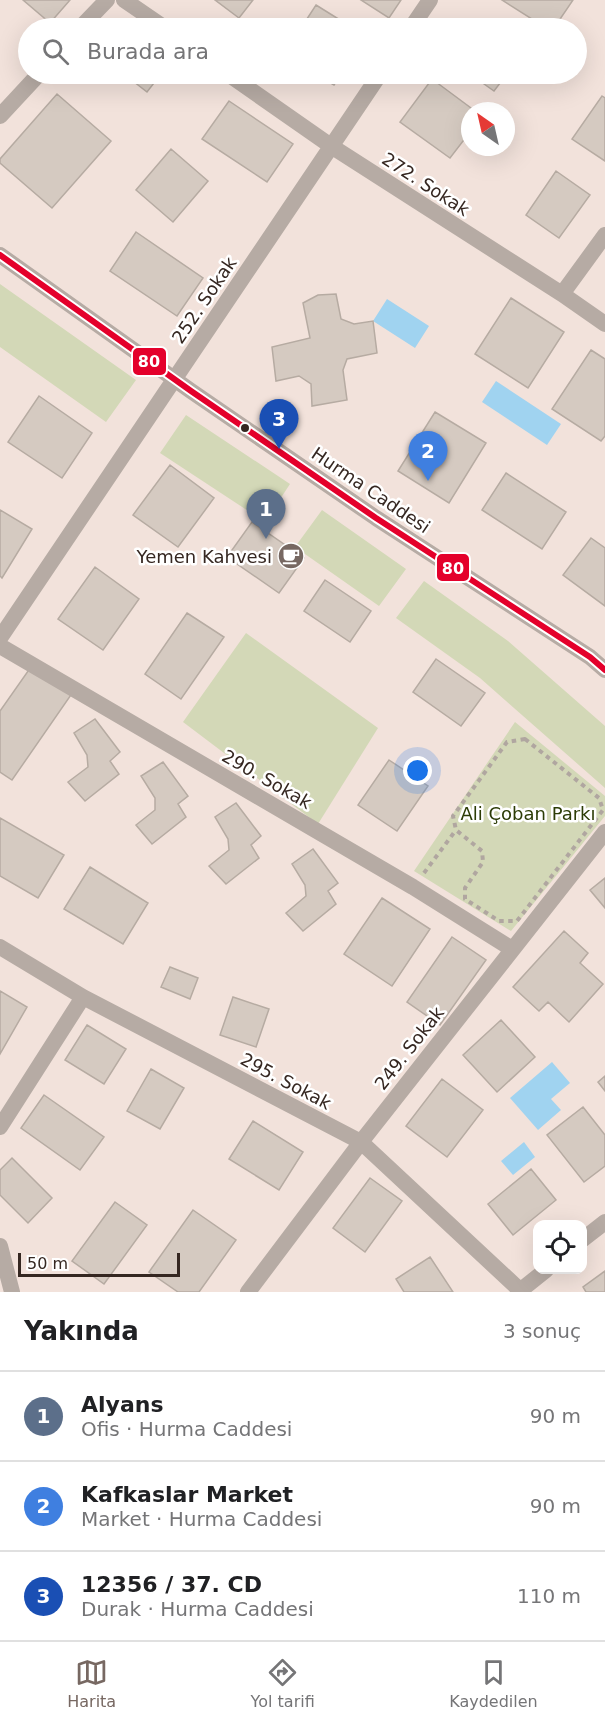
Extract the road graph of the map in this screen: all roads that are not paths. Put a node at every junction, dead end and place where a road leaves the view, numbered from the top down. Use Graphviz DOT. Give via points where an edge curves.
graph roads {
  1 [pos="106,0"];
  2 [pos="124,0"];
  3 [pos="430,0"];
  4 [pos="89,18"];
  5 [pos="150,18"];
  6 [pos="418,18"];
  7 [pos="30,84"];
  8 [pos="242,84"];
  9 [pos="374,84"];
  10 [pos="0,116"];
  11 [pos="331,146"];
  12 [pos="605,235"];
  13 [pos="0,255"];
  14 [pos="562,294"];
  15 [pos="605,324"];
  16 [pos="174,378"];
  17 [pos="0,638"];
  18 [pos="0,646"];
  19 [pos="605,670"];
  20 [pos="605,832"];
  21 [pos="0,948"];
  22 [pos="512,949"];
  23 [pos="83,997"];
  24 [pos="0,1128"];
  25 [pos="361,1142"];
  26 [pos="605,1222"];
  27 [pos="587,1236"];
  28 [pos="0,1246"];
  29 [pos="540,1274"];
  30 [pos="521,1291"];
  31 [pos="12,1292"];
  32 [pos="248,1292"];
  1 -- 4 [label="street"];
  2 -- 5 [label="street"];
  3 -- 6 [label="street"];
  7 -- 10 [label="street"];
  8 -- 11 [label="street, 272. Sokak"];
  9 -- 11 [label="street, 252. Sokak"];
  11 -- 14 [label="street, 272. Sokak"];
  11 -- 16 [label="street, 252. Sokak"];
  12 -- 14 [label="street"];
  13 -- 16 [label="street, Hurma Caddesi"];
  14 -- 15 [label="street, 272. Sokak"];
  16 -- 17 [label="street, 252. Sokak"];
  16 -- 19 [label="street, Hurma Caddesi"];
  18 -- 22 [label="street, 290. Sokak"];
  20 -- 22 [label="street, 249. Sokak"];
  21 -- 23 [label="street, 295. Sokak"];
  22 -- 25 [label="street, 249. Sokak"];
  23 -- 24 [label="street"];
  23 -- 25 [label="street, 295. Sokak"];
  25 -- 30 [label="street, 295. Sokak"];
  25 -- 32 [label="street, 249. Sokak"];
  26 -- 27 [label="street"];
  28 -- 31 [label="street"];
  29 -- 30 [label="street"];
}
